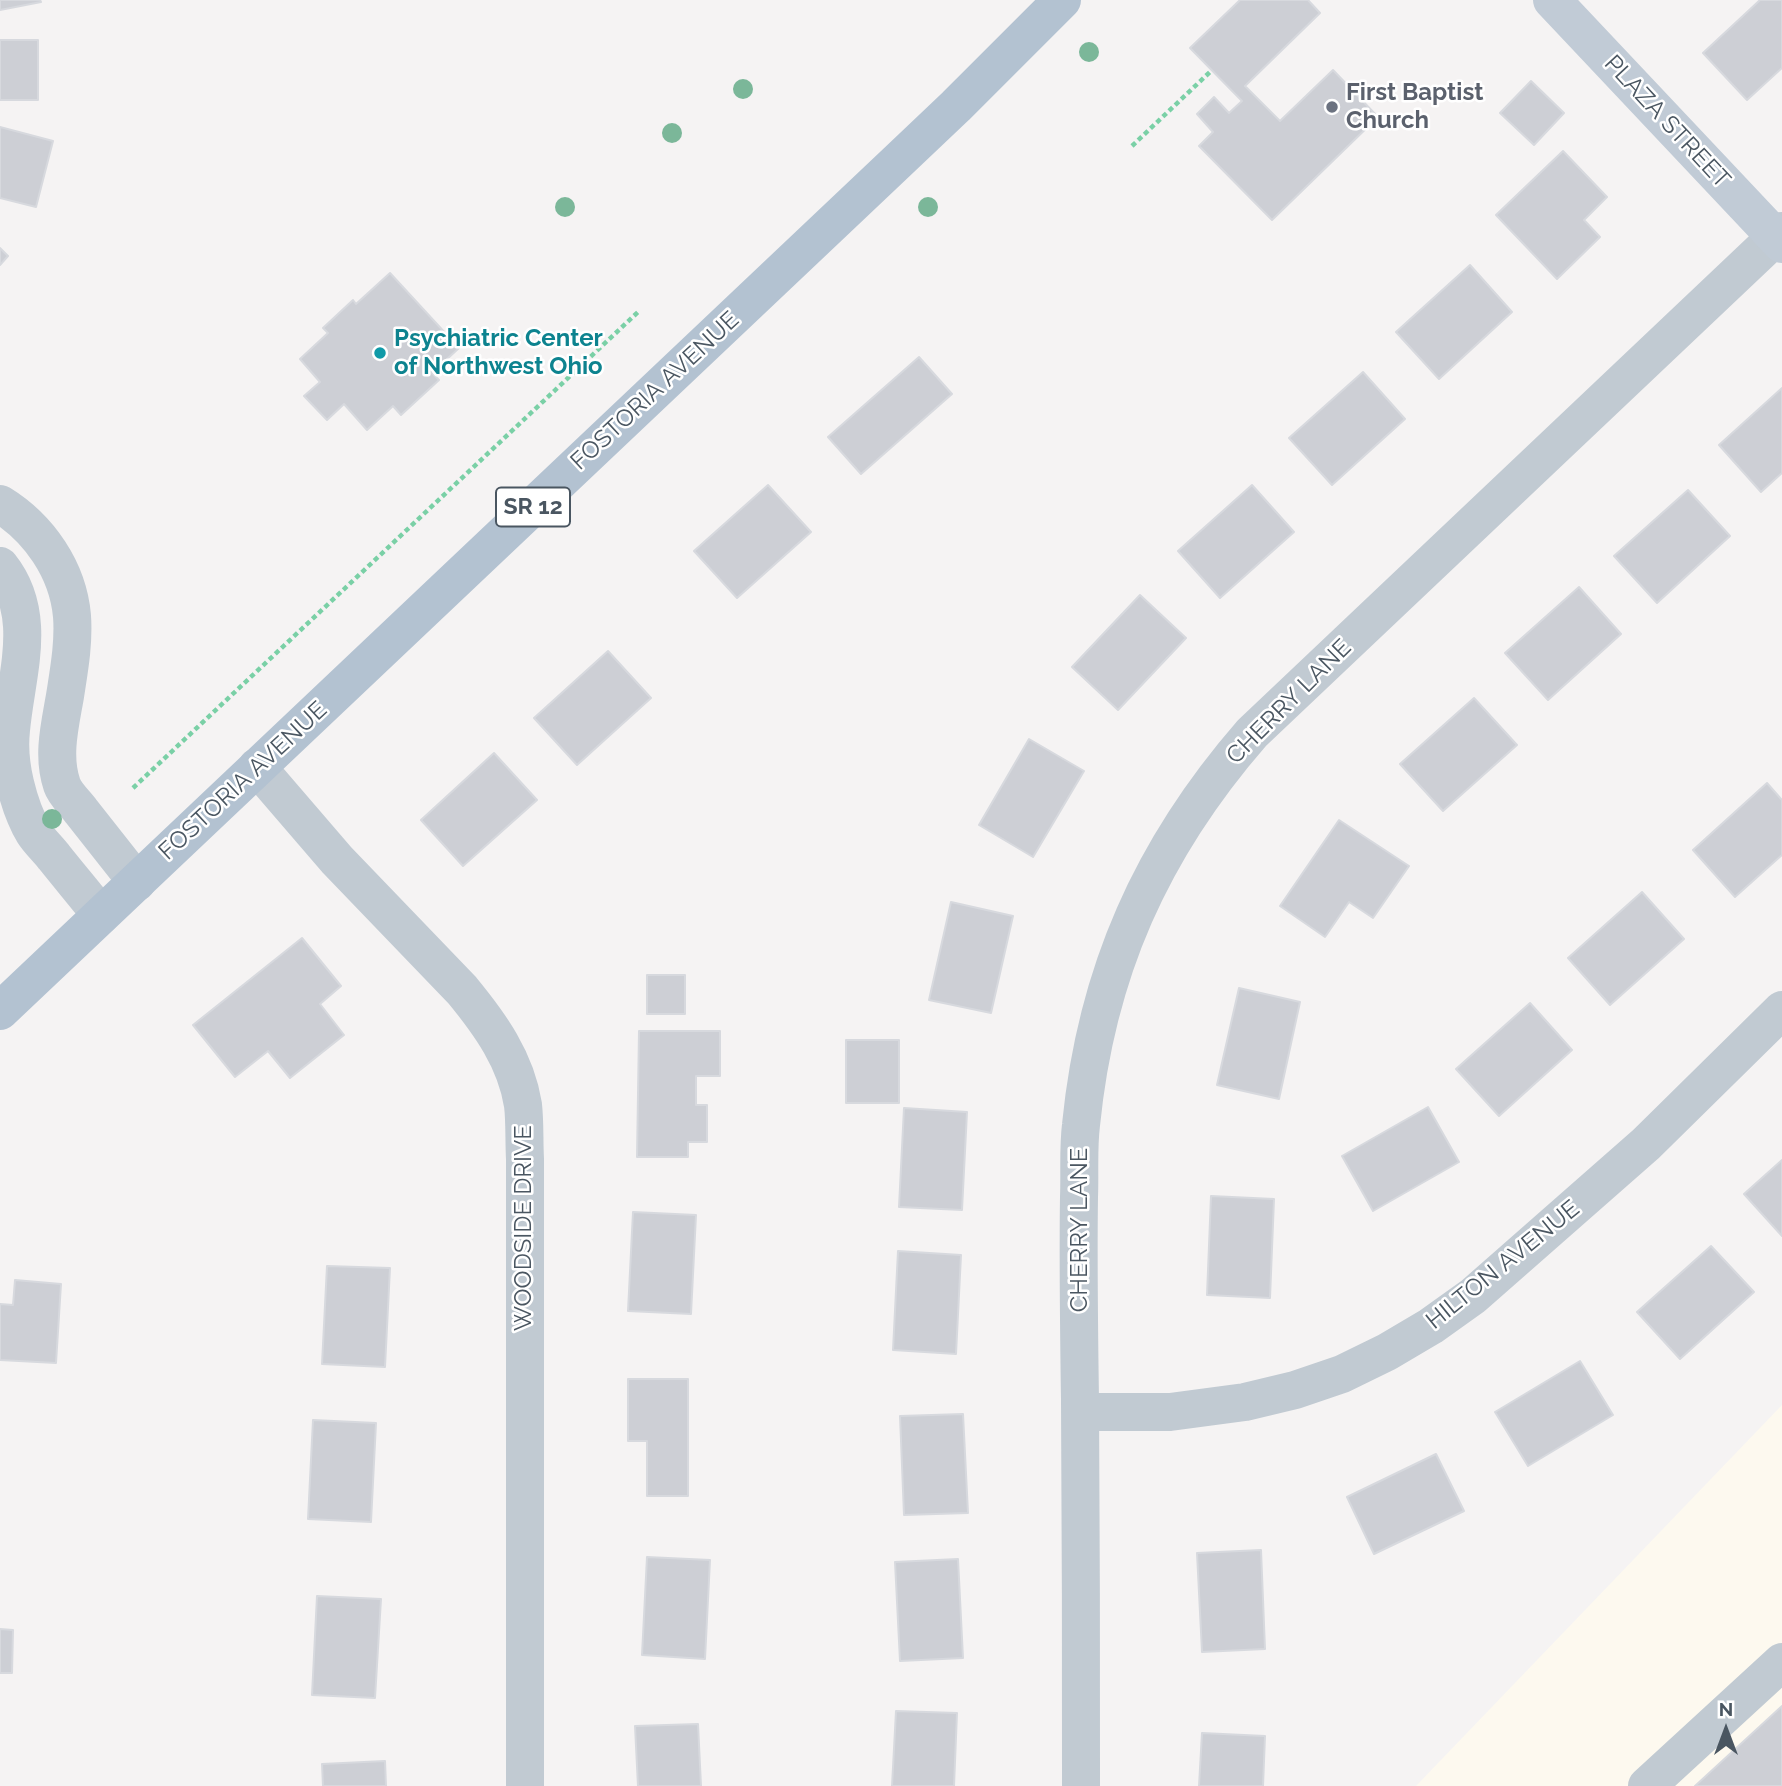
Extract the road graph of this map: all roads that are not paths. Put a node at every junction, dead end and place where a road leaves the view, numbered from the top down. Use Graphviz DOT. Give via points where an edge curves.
graph roads {
  1 [pos="1062,0"];
  2 [pos="1552,0"];
  3 [pos="1780,237"];
  4 [pos="0,504"];
  5 [pos="0,566"];
  6 [pos="257,768"];
  7 [pos="136,882"];
  8 [pos="102,915"];
  9 [pos="1782,1010"];
  10 [pos="0,1011"];
  11 [pos="1080,1412"];
  12 [pos="1782,1662"];
  13 [pos="525,1786"];
  14 [pos="1081,1786"];
  15 [pos="1647,1786"];
  1 -- 6 [label="main road, FOSTORIA AVENUE / SR 12" via="897,163"];
  2 -- 3 [label="street, PLAZA STREET"];
  3 -- 11 [label="street, CHERRY LANE" via="1252,733 1161,858 1103,1000 1082,1114"];
  4 -- 7 [label="street" via="46,546 67,590 72,639 57,738 62,788"];
  5 -- 8 [label="street" via="19,600 23,627 10,732 15,784 34,833"];
  6 -- 7 [label="main road, FOSTORIA AVENUE / SR 12"];
  6 -- 13 [label="street, WOODSIDE DRIVE" via="337,860 462,990 508,1055 517,1080 525,1159"];
  7 -- 8 [label="main road, FOSTORIA AVENUE / SR 12"];
  8 -- 10 [label="main road, FOSTORIA AVENUE / SR 12"];
  9 -- 11 [label="street, HILTON AVENUE" via="1646,1144 1473,1296 1387,1352 1342,1374 1245,1402 1170,1412"];
  11 -- 14 [label="street, CHERRY LANE"];
  12 -- 15 [label="street"];
}
